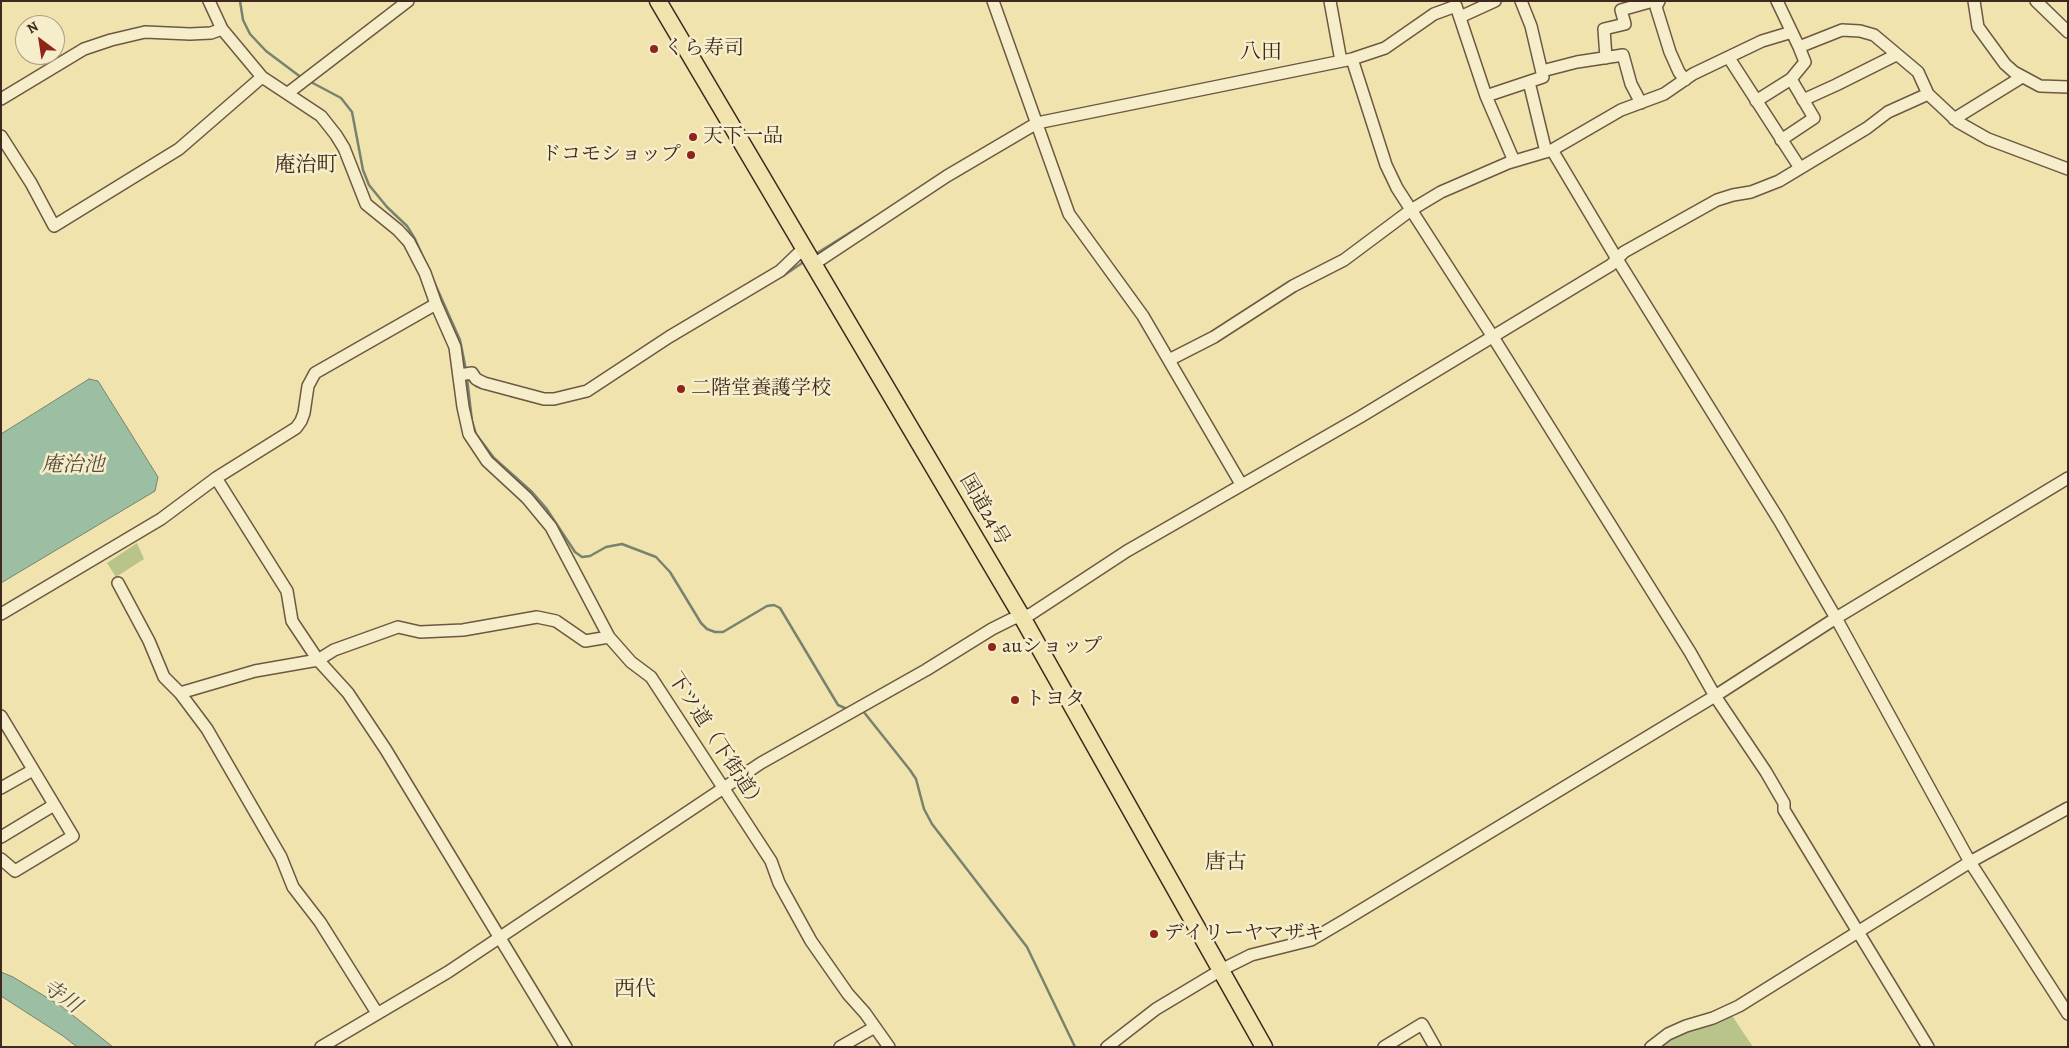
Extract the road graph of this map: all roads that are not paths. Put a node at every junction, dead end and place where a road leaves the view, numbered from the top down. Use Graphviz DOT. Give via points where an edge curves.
graph roads {
  1 [pos="209,1"];
  2 [pos="408,1"];
  3 [pos="658,1"];
  4 [pos="993,1"];
  5 [pos="1330,1"];
  6 [pos="1432,1"];
  7 [pos="1494,1"];
  8 [pos="1521,1"];
  9 [pos="1653,1"];
  10 [pos="1659,1"];
  11 [pos="1777,1"];
  12 [pos="1974,1"];
  13 [pos="2036,1"];
  14 [pos="1434,14"];
  15 [pos="1460,17"];
  16 [pos="222,30"];
  17 [pos="1792,32"];
  18 [pos="2068,32"];
  19 [pos="1799,47"];
  20 [pos="1896,55"];
  21 [pos="1606,58"];
  22 [pos="1729,58"];
  23 [pos="1347,60"];
  24 [pos="1542,71"];
  25 [pos="2022,77"];
  26 [pos="262,78"];
  27 [pos="1791,79"];
  28 [pos="1685,80"];
  29 [pos="1528,82"];
  30 [pos="2068,87"];
  31 [pos="288,93"];
  32 [pos="1928,94"];
  33 [pos="1486,96"];
  34 [pos="1,99"];
  35 [pos="1803,100"];
  36 [pos="1756,101"];
  37 [pos="1641,103"];
  38 [pos="1954,119"];
  39 [pos="1037,123"];
  40 [pos="1,136"];
  41 [pos="1781,140"];
  42 [pos="1549,151"];
  43 [pos="1514,160"];
  44 [pos="1800,168"];
  45 [pos="2068,169"];
  46 [pos="1411,210"];
  47 [pos="804,248"];
  48 [pos="1617,259"];
  49 [pos="814,264"];
  50 [pos="436,304"];
  51 [pos="1493,337"];
  52 [pos="1169,360"];
  53 [pos="459,376"];
  54 [pos="216,478"];
  55 [pos="2068,478"];
  56 [pos="1241,484"];
  57 [pos="118,583"];
  58 [pos="1,614"];
  59 [pos="1022,617"];
  60 [pos="1836,618"];
  61 [pos="609,637"];
  62 [pos="318,660"];
  63 [pos="180,693"];
  64 [pos="1715,696"];
  65 [pos="1,716"];
  66 [pos="12,735"];
  67 [pos="1,741"];
  68 [pos="33,770"];
  69 [pos="723,787"];
  70 [pos="1,788"];
  71 [pos="54,805"];
  72 [pos="2068,808"];
  73 [pos="1,837"];
  74 [pos="1,859"];
  75 [pos="1970,862"];
  76 [pos="1858,931"];
  77 [pos="501,938"];
  78 [pos="1221,970"];
  79 [pos="377,1013"];
  80 [pos="2068,1014"];
  81 [pos="875,1027"];
  82 [pos="1108,1046"];
  83 [pos="321,1047"];
  84 [pos="566,1047"];
  85 [pos="840,1047"];
  86 [pos="889,1047"];
  87 [pos="1264,1047"];
  88 [pos="1384,1047"];
  89 [pos="1435,1047"];
  90 [pos="1651,1047"];
  91 [pos="1928,1047"];
  1 -- 16 [label="street, 下ツ道（下街道）"];
  2 -- 31 [label="street"];
  3 -- 47 [label="highway, 国道24号"];
  4 -- 39 [label="street"];
  5 -- 23 [label="street"];
  6 -- 14 [label="street"];
  7 -- 15 [label="street"];
  8 -- 24 [label="street"];
  9 -- 21 [label="street" via="1621,10 1625,24 1604,29"];
  10 -- 28 [label="street" via="1656,7 1670,52"];
  11 -- 17 [label="street"];
  12 -- 25 [label="street" via="1978,27 2005,64"];
  13 -- 18 [label="street"];
  14 -- 15 [label="street" via="1456,6"];
  14 -- 23 [label="street" via="1385,48"];
  15 -- 33 [label="street"];
  16 -- 26 [label="street, 下ツ道（下街道）"];
  16 -- 34 [label="street" via="190,34 145,32 111,40 84,49"];
  17 -- 19 [label="street"];
  17 -- 22 [label="street"];
  19 -- 20 [label="street" via="1842,30 1850,30 1874,35"];
  19 -- 27 [label="street" via="1805,62"];
  20 -- 32 [label="street" via="1918,72"];
  20 -- 35 [label="street"];
  21 -- 24 [label="street"];
  21 -- 37 [label="street" via="1623,55"];
  22 -- 28 [label="street"];
  22 -- 36 [label="street"];
  23 -- 39 [label="street"];
  23 -- 46 [label="street" via="1386,165"];
  24 -- 29 [label="street" via="1543,77"];
  25 -- 30 [label="street" via="2040,86"];
  25 -- 38 [label="street"];
  26 -- 31 [label="street, 下ツ道（下街道）"];
  26 -- 40 [label="street" via="179,149 54,226"];
  27 -- 35 [label="street"];
  27 -- 36 [label="street"];
  28 -- 37 [label="street" via="1664,94"];
  29 -- 33 [label="street"];
  29 -- 42 [label="street"];
  31 -- 50 [label="street, 下ツ道（下街道）" via="321,116 336,134 366,204 409,242"];
  32 -- 38 [label="street"];
  32 -- 44 [label="street" via="1888,112"];
  33 -- 43 [label="street"];
  35 -- 41 [label="street" via="1814,118"];
  36 -- 41 [label="street"];
  37 -- 42 [label="street" via="1605,118"];
  38 -- 45 [label="street" via="1988,139"];
  39 -- 49 [label="street" via="947,176"];
  39 -- 52 [label="street" via="1069,214 1143,316"];
  41 -- 44 [label="street"];
  42 -- 43 [label="street"];
  42 -- 48 [label="street"];
  43 -- 46 [label="street" via="1441,192"];
  44 -- 48 [label="street" via="1766,187 1718,200 1624,252"];
  46 -- 51 [label="street"];
  46 -- 52 [label="street" via="1344,260 1293,286 1214,337"];
  47 -- 49 [label="highway, 国道24号"];
  47 -- 53 [label="street" via="780,271 669,337 587,391 554,399 534,398 479,381 472,373"];
  48 -- 51 [label="street"];
  48 -- 60 [label="street"];
  49 -- 59 [label="highway, 国道24号"];
  50 -- 53 [label="street, 下ツ道（下街道）" via="455,347"];
  50 -- 54 [label="street" via="315,373 308,386 304,413 296,428"];
  51 -- 56 [label="street" via="1329,436"];
  51 -- 64 [label="street"];
  52 -- 56 [label="street"];
  53 -- 61 [label="street, 下ツ道（下街道）" via="469,434 487,461 527,498 551,527"];
  54 -- 58 [label="street" via="161,519"];
  54 -- 62 [label="street" via="287,591 292,621"];
  55 -- 60 [label="street"];
  56 -- 59 [label="street"];
  57 -- 63 [label="street" via="164,677"];
  59 -- 69 [label="street" via="992,629"];
  59 -- 78 [label="highway, 国道24号"];
  60 -- 64 [label="street"];
  60 -- 75 [label="street"];
  61 -- 62 [label="street" via="585,641 556,621 537,617 463,630 420,632 398,627 334,650"];
  61 -- 69 [label="street, 下ツ道（下街道）" via="631,662 651,677"];
  62 -- 63 [label="street" via="255,671"];
  62 -- 77 [label="street" via="348,693 386,750"];
  63 -- 79 [label="street" via="222,755 281,857 293,887 320,922"];
  64 -- 76 [label="street" via="1766,772 1784,803 1784,810"];
  64 -- 78 [label="street" via="1311,940 1251,955"];
  65 -- 66 [label="street"];
  66 -- 67 [label="street"];
  66 -- 68 [label="street"];
  68 -- 70 [label="street"];
  68 -- 71 [label="street"];
  69 -- 77 [label="street"];
  69 -- 81 [label="street, 下ツ道（下街道）" via="771,861 778,883 811,941"];
  71 -- 73 [label="street"];
  71 -- 74 [label="street" via="73,836 15,871"];
  72 -- 75 [label="street"];
  75 -- 76 [label="street"];
  75 -- 80 [label="street"];
  76 -- 90 [label="street" via="1739,1006 1668,1034"];
  76 -- 91 [label="street"];
  77 -- 79 [label="street"];
  77 -- 84 [label="street"];
  78 -- 82 [label="street" via="1156,1009"];
  78 -- 87 [label="highway, 国道24号"];
  79 -- 83 [label="street"];
  81 -- 85 [label="street"];
  81 -- 86 [label="street, 下ツ道（下街道）"];
  88 -- 89 [label="street" via="1422,1024"];
}
